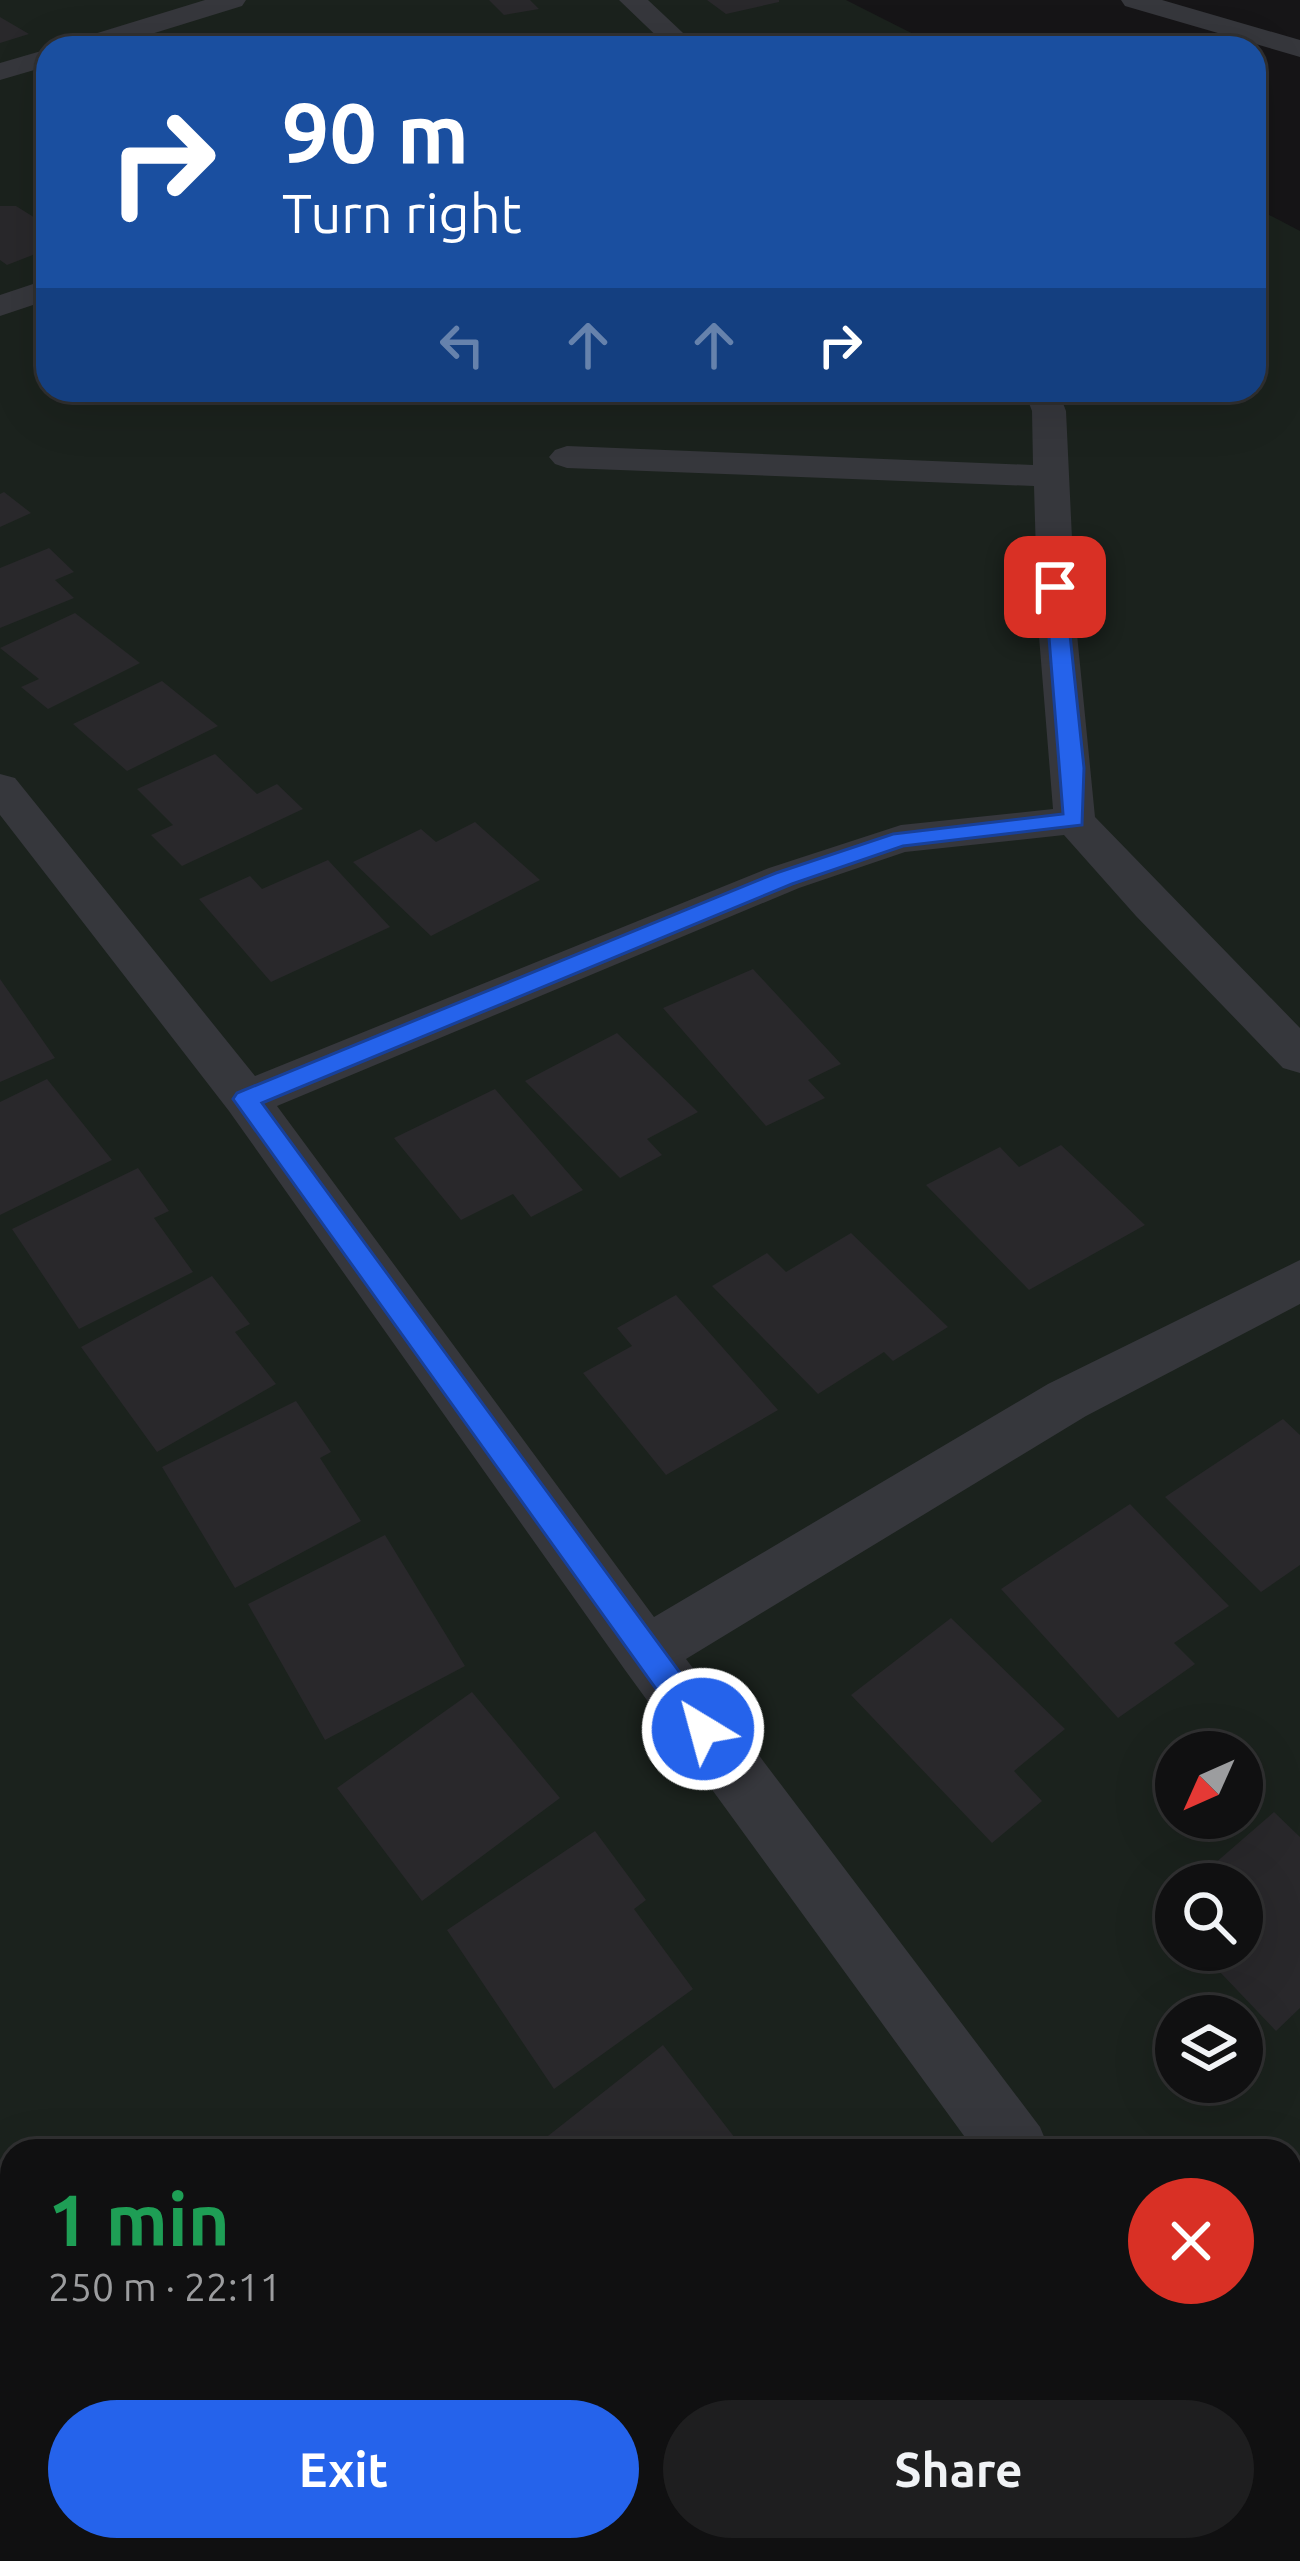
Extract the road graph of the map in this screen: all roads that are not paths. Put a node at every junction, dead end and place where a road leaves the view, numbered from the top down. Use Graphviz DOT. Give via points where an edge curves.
graph roads {
  1 [pos="233,0"];
  2 [pos="632,0"];
  3 [pos="1134,0"];
  4 [pos="117,36"];
  5 [pos="672,36"];
  6 [pos="1256,36"];
  7 [pos="1266,39"];
  8 [pos="1300,49"];
  9 [pos="36,61"];
  10 [pos="0,72"];
  11 [pos="36,294"];
  12 [pos="0,306"];
  13 [pos="1046,402"];
  14 [pos="567,458"];
  15 [pos="1048,476"];
  16 [pos="0,787"];
  17 [pos="1074,820"];
  18 [pos="1300,1056"];
  19 [pos="246,1099"];
  20 [pos="1300,1280"];
  21 [pos="646,1652"];
  22 [pos="1007,2139"];
  1 -- 4 [label="street"];
  2 -- 5 [label="street"];
  3 -- 6 [label="street"];
  7 -- 8 [label="street"];
  9 -- 10 [label="street"];
  11 -- 12 [label="street"];
  13 -- 15 [label="street"];
  14 -- 15 [label="street"];
  15 -- 17 [label="street"];
  16 -- 19 [label="street"];
  17 -- 18 [label="street"];
  17 -- 19 [label="street" via="901,839 784,878"];
  19 -- 21 [label="street"];
  20 -- 21 [label="street" via="1067,1400"];
  21 -- 22 [label="street"];
}
